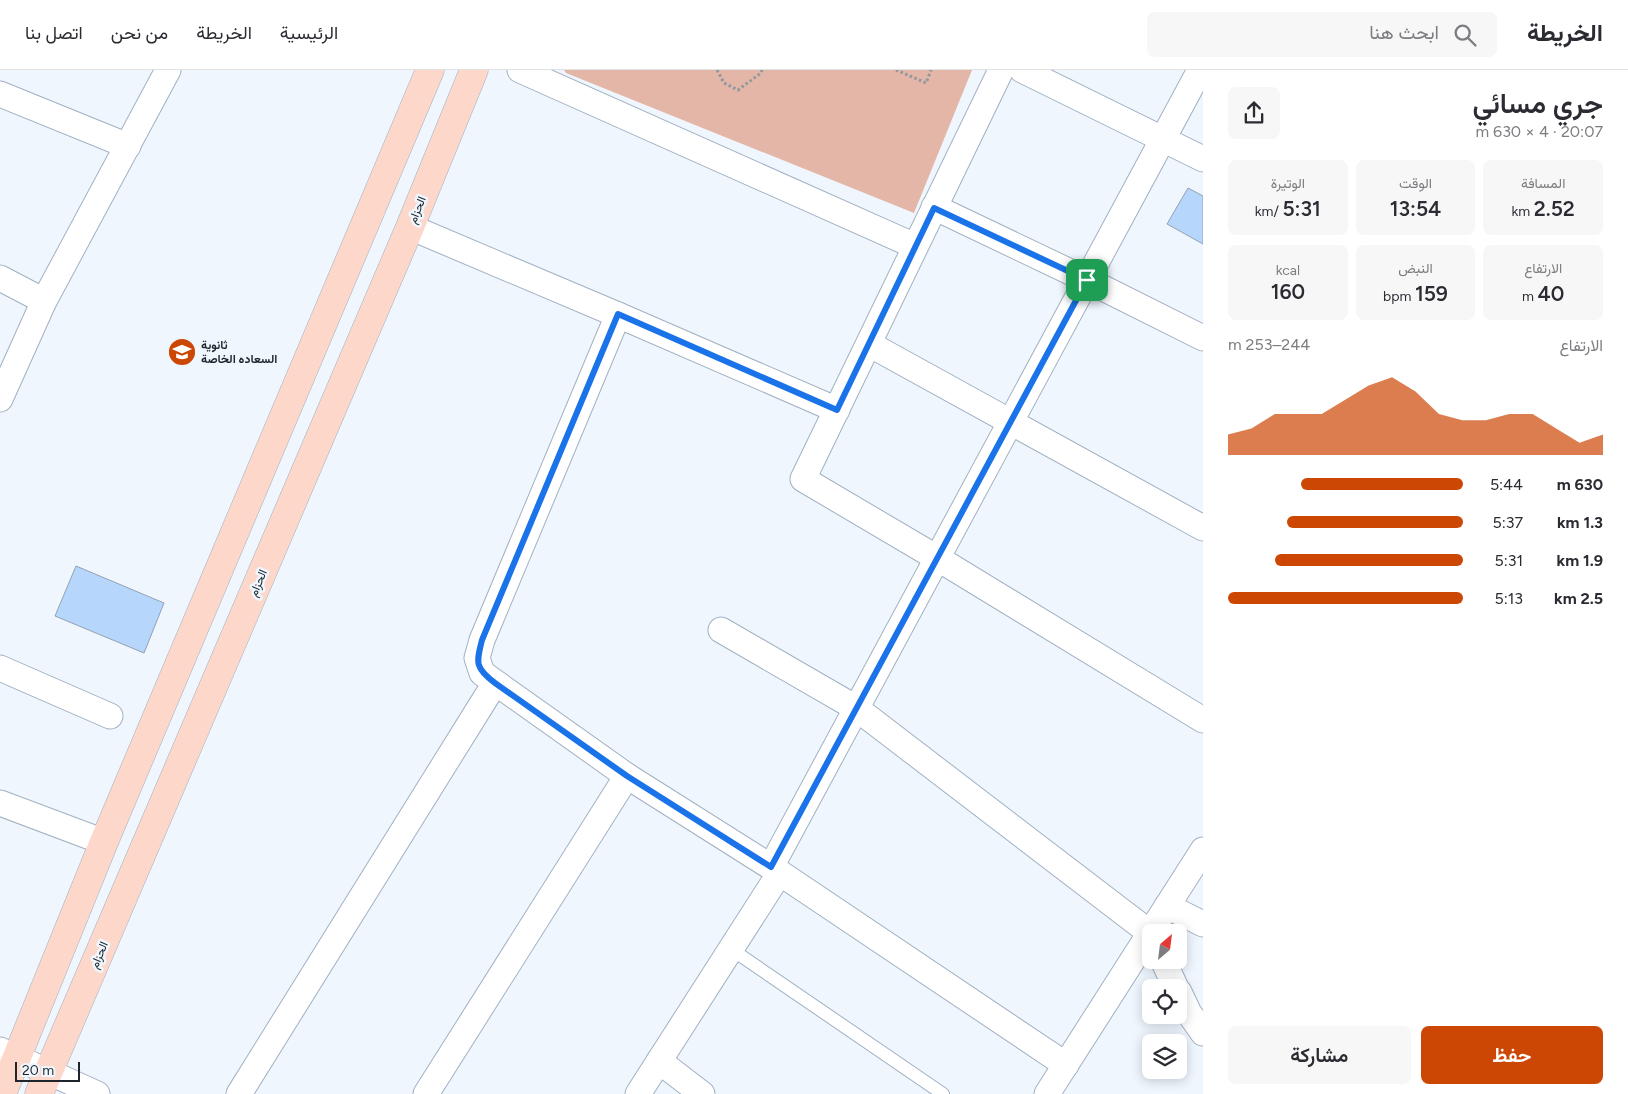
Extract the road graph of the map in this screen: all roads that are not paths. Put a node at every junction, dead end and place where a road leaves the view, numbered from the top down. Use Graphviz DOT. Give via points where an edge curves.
graph roads {
  1 [pos="168,70"];
  2 [pos="430,70"];
  3 [pos="474,70"];
  4 [pos="520,70"];
  5 [pos="1001,70"];
  6 [pos="1022,70"];
  7 [pos="1200,70"];
  8 [pos="0,94"];
  9 [pos="1163,139"];
  10 [pos="128,146"];
  11 [pos="1203,159"];
  12 [pos="934,208"];
  13 [pos="410,227"];
  14 [pos="914,246"];
  15 [pos="0,278"];
  16 [pos="1087,280"];
  17 [pos="44,301"];
  18 [pos="618,314"];
  19 [pos="1203,338"];
  20 [pos="869,344"];
  21 [pos="0,399"];
  22 [pos="837,410"];
  23 [pos="1011,421"];
  24 [pos="1203,528"];
  25 [pos="937,558"];
  26 [pos="721,630"];
  27 [pos="0,668"];
  28 [pos="495,683"];
  29 [pos="856,708"];
  30 [pos="110,716"];
  31 [pos="1203,720"];
  32 [pos="627,776"];
  33 [pos="0,803"];
  34 [pos="104,842"];
  35 [pos="1203,850"];
  36 [pos="775,870"];
  37 [pos="1167,906"];
  38 [pos="1157,924"];
  39 [pos="1203,924"];
  40 [pos="1142,928"];
  41 [pos="730,949"];
  42 [pos="1142,949"];
  43 [pos="1187,1009"];
  44 [pos="1203,1033"];
  45 [pos="8,1054"];
  46 [pos="659,1061"];
  47 [pos="1066,1065"];
  48 [pos="44,1083"];
  49 [pos="1050,1092"];
  50 [pos="2,1094"];
  51 [pos="97,1094"];
  52 [pos="239,1094"];
  53 [pos="426,1094"];
  54 [pos="638,1094"];
  55 [pos="702,1094"];
  56 [pos="943,1094"];
  1 -- 10 [label="street"];
  2 -- 34 [label="main road"];
  3 -- 13 [label="main road, الحزام"];
  4 -- 14 [label="street"];
  5 -- 12 [label="street"];
  6 -- 9 [label="street"];
  7 -- 9 [label="street"];
  8 -- 10 [label="street"];
  9 -- 11 [label="street"];
  9 -- 16 [label="street"];
  10 -- 17 [label="street"];
  12 -- 14 [label="street"];
  12 -- 16 [label="street"];
  13 -- 18 [label="street"];
  13 -- 48 [label="main road, الحزام"];
  14 -- 20 [label="street"];
  15 -- 17 [label="street"];
  16 -- 19 [label="street"];
  16 -- 23 [label="street"];
  17 -- 21 [label="street"];
  18 -- 22 [label="street"];
  18 -- 28 [label="street" via="482,640 477,658 482,673"];
  20 -- 22 [label="street"];
  20 -- 23 [label="street"];
  22 -- 25 [label="street" via="803,480"];
  23 -- 24 [label="street"];
  23 -- 25 [label="street"];
  25 -- 29 [label="street"];
  25 -- 31 [label="street"];
  26 -- 29 [label="street"];
  27 -- 30 [label="street"];
  28 -- 32 [label="street"];
  28 -- 52 [label="street"];
  29 -- 36 [label="street"];
  29 -- 40 [label="street"];
  32 -- 36 [label="street"];
  32 -- 53 [label="street"];
  33 -- 34 [label="street"];
  34 -- 45 [label="main road"];
  35 -- 37 [label="street"];
  36 -- 41 [label="street"];
  36 -- 47 [label="street"];
  37 -- 38 [label="street"];
  37 -- 39 [label="street"];
  41 -- 46 [label="street"];
  41 -- 56 [label="lane"];
  42 -- 47 [label="street"];
  43 -- 44 [label="street"];
  45 -- 48 [label="street"];
  45 -- 50 [label="main road"];
  46 -- 54 [label="street"];
  46 -- 55 [label="street"];
  47 -- 49 [label="street"];
  48 -- 51 [label="street"];
}
